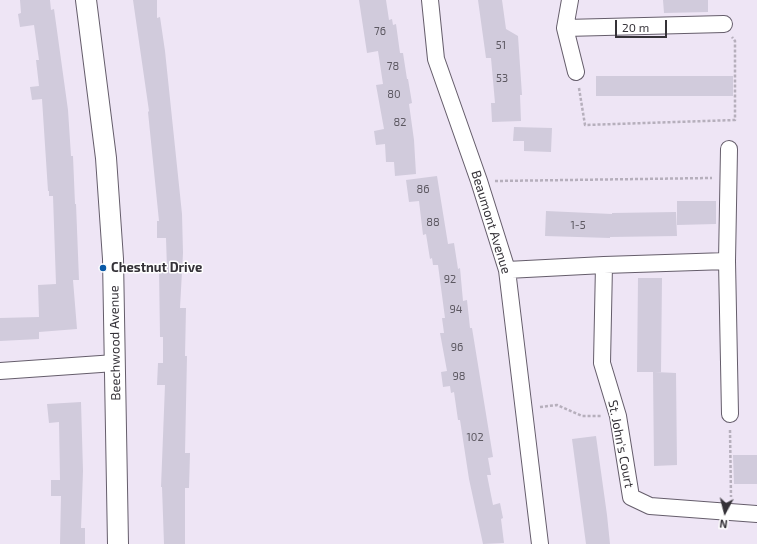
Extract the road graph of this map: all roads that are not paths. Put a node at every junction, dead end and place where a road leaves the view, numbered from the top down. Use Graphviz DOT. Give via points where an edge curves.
graph roads {
  1 [pos="86,0"];
  2 [pos="430,0"];
  3 [pos="570,0"];
  4 [pos="724,24"];
  5 [pos="565,28"];
  6 [pos="576,72"];
  7 [pos="729,149"];
  8 [pos="727,261"];
  9 [pos="604,264"];
  10 [pos="507,270"];
  11 [pos="115,363"];
  12 [pos="0,371"];
  13 [pos="730,414"];
  14 [pos="757,514"];
  15 [pos="118,544"];
  16 [pos="540,544"];
  1 -- 11 [label="street, Beechwood Avenue" via="106,158 113,258"];
  2 -- 10 [label="street, Beaumont Avenue" via="436,59"];
  3 -- 5 [label="street"];
  4 -- 5 [label="street"];
  5 -- 6 [label="street"];
  7 -- 8 [label="street"];
  8 -- 9 [label="street"];
  8 -- 13 [label="street"];
  9 -- 10 [label="street"];
  9 -- 14 [label="street, St. John's Court" via="602,363 618,416 631,496 650,506"];
  10 -- 16 [label="street, Beaumont Avenue"];
  11 -- 12 [label="street"];
  11 -- 15 [label="street, Beechwood Avenue"];
}
